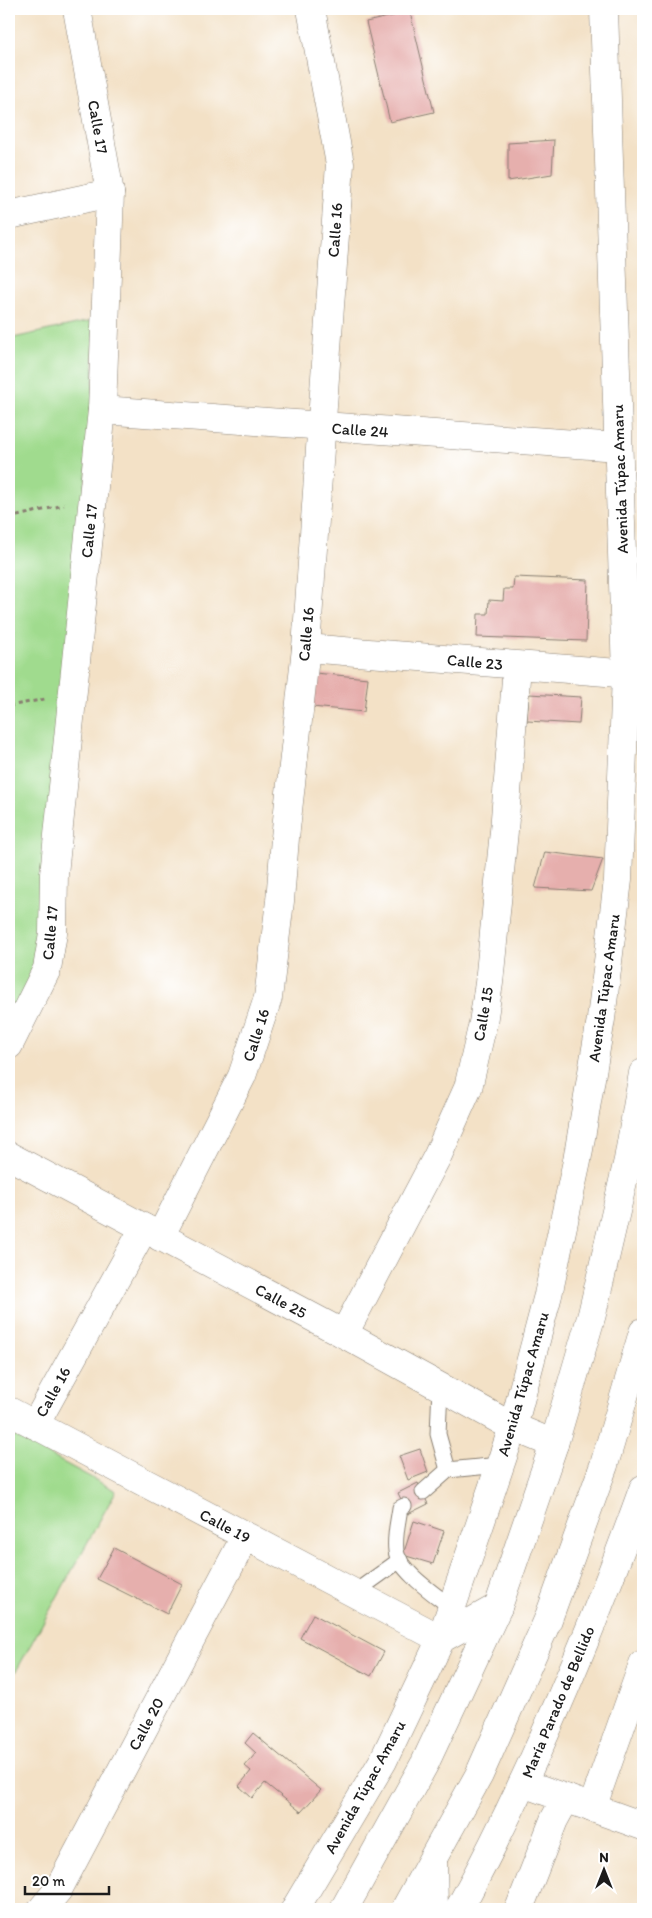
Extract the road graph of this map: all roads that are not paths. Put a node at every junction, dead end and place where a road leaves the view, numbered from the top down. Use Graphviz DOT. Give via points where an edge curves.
graph roads {
  1 [pos="77,9"];
  2 [pos="311,9"];
  3 [pos="604,9"];
  4 [pos="110,193"];
  5 [pos="9,215"];
  6 [pos="102,410"];
  7 [pos="321,427"];
  8 [pos="618,447"];
  9 [pos="306,648"];
  10 [pos="517,666"];
  11 [pos="635,675"];
  12 [pos="9,1044"];
  13 [pos="643,1073"];
  14 [pos="9,1156"];
  15 [pos="152,1232"];
  16 [pos="643,1332"];
  17 [pos="344,1334"];
  18 [pos="440,1387"];
  19 [pos="9,1411"];
  20 [pos="35,1425"];
  21 [pos="513,1427"];
  22 [pos="554,1444"];
  23 [pos="500,1465"];
  24 [pos="448,1470"];
  25 [pos="643,1489"];
  26 [pos="423,1492"];
  27 [pos="404,1506"];
  28 [pos="246,1536"];
  29 [pos="400,1560"];
  30 [pos="354,1593"];
  31 [pos="498,1607"];
  32 [pos="452,1608"];
  33 [pos="441,1639"];
  34 [pos="643,1664"];
  35 [pos="523,1783"];
  36 [pos="566,1798"];
  37 [pos="592,1808"];
  38 [pos="643,1826"];
  39 [pos="432,1860"];
  40 [pos="42,1909"];
  41 [pos="295,1909"];
  42 [pos="344,1909"];
  43 [pos="406,1909"];
  44 [pos="434,1909"];
  45 [pos="459,1909"];
  46 [pos="518,1909"];
  1 -- 4 [label="main road, Calle 17"];
  2 -- 7 [label="main road, Calle 16" via="340,164"];
  3 -- 8 [label="main road, Avenida Túpac Amaru"];
  4 -- 5 [label="main road"];
  4 -- 6 [label="main road, Calle 17"];
  6 -- 7 [label="main road, Calle 24"];
  6 -- 12 [label="main road, Calle 17" via="54,874 53,933 47,969"];
  7 -- 8 [label="main road, Calle 24"];
  7 -- 9 [label="main road, Calle 16"];
  8 -- 11 [label="main road, Avenida Túpac Amaru"];
  9 -- 10 [label="main road, Calle 23"];
  9 -- 15 [label="main road, Calle 16" via="268,998 242,1076"];
  10 -- 11 [label="main road, Calle 23"];
  10 -- 17 [label="main road, Calle 15" via="489,983 468,1088 438,1155"];
  11 -- 21 [label="main road, Avenida Túpac Amaru" via="618,880 602,1019 575,1171 548,1295"];
  13 -- 22 [label="main road" via="628,1160 592,1314"];
  14 -- 15 [label="main road, Calle 25"];
  15 -- 17 [label="main road, Calle 25"];
  15 -- 20 [label="main road, Calle 16"];
  16 -- 39 [label="main road" via="604,1465 546,1622 479,1774"];
  17 -- 18 [label="main road, Calle 25"];
  18 -- 21 [label="main road, Calle 25"];
  18 -- 24 [label="lane" via="438,1434"];
  19 -- 20 [label="main road, Calle 19"];
  20 -- 28 [label="main road, Calle 19"];
  21 -- 22 [label="main road, Calle 25"];
  21 -- 23 [label="main road, Avenida Túpac Amaru"];
  22 -- 31 [label="main road"];
  23 -- 24 [label="lane"];
  23 -- 32 [label="main road, Avenida Túpac Amaru"];
  24 -- 26 [label="lane"];
  25 -- 35 [label="main road, María Parado de Bellido" via="608,1585"];
  27 -- 29 [label="lane" via="400,1508 395,1538"];
  28 -- 30 [label="main road, Calle 19"];
  28 -- 40 [label="main road, Calle 20" via="58,1890"];
  29 -- 30 [label="lane"];
  29 -- 32 [label="lane" via="404,1568"];
  30 -- 33 [label="main road, Calle 19"];
  31 -- 33 [label="main road"];
  31 -- 42 [label="main road" via="425,1764"];
  32 -- 33 [label="main road, Avenida Túpac Amaru"];
  33 -- 41 [label="main road, Avenida Túpac Amaru" via="383,1761"];
  34 -- 37 [label="main road"];
  35 -- 36 [label="main road"];
  35 -- 45 [label="main road, María Parado de Bellido"];
  36 -- 37 [label="main road"];
  36 -- 46 [label="main road"];
  37 -- 38 [label="main road"];
  39 -- 43 [label="main road"];
  39 -- 44 [label="main road"];
}
